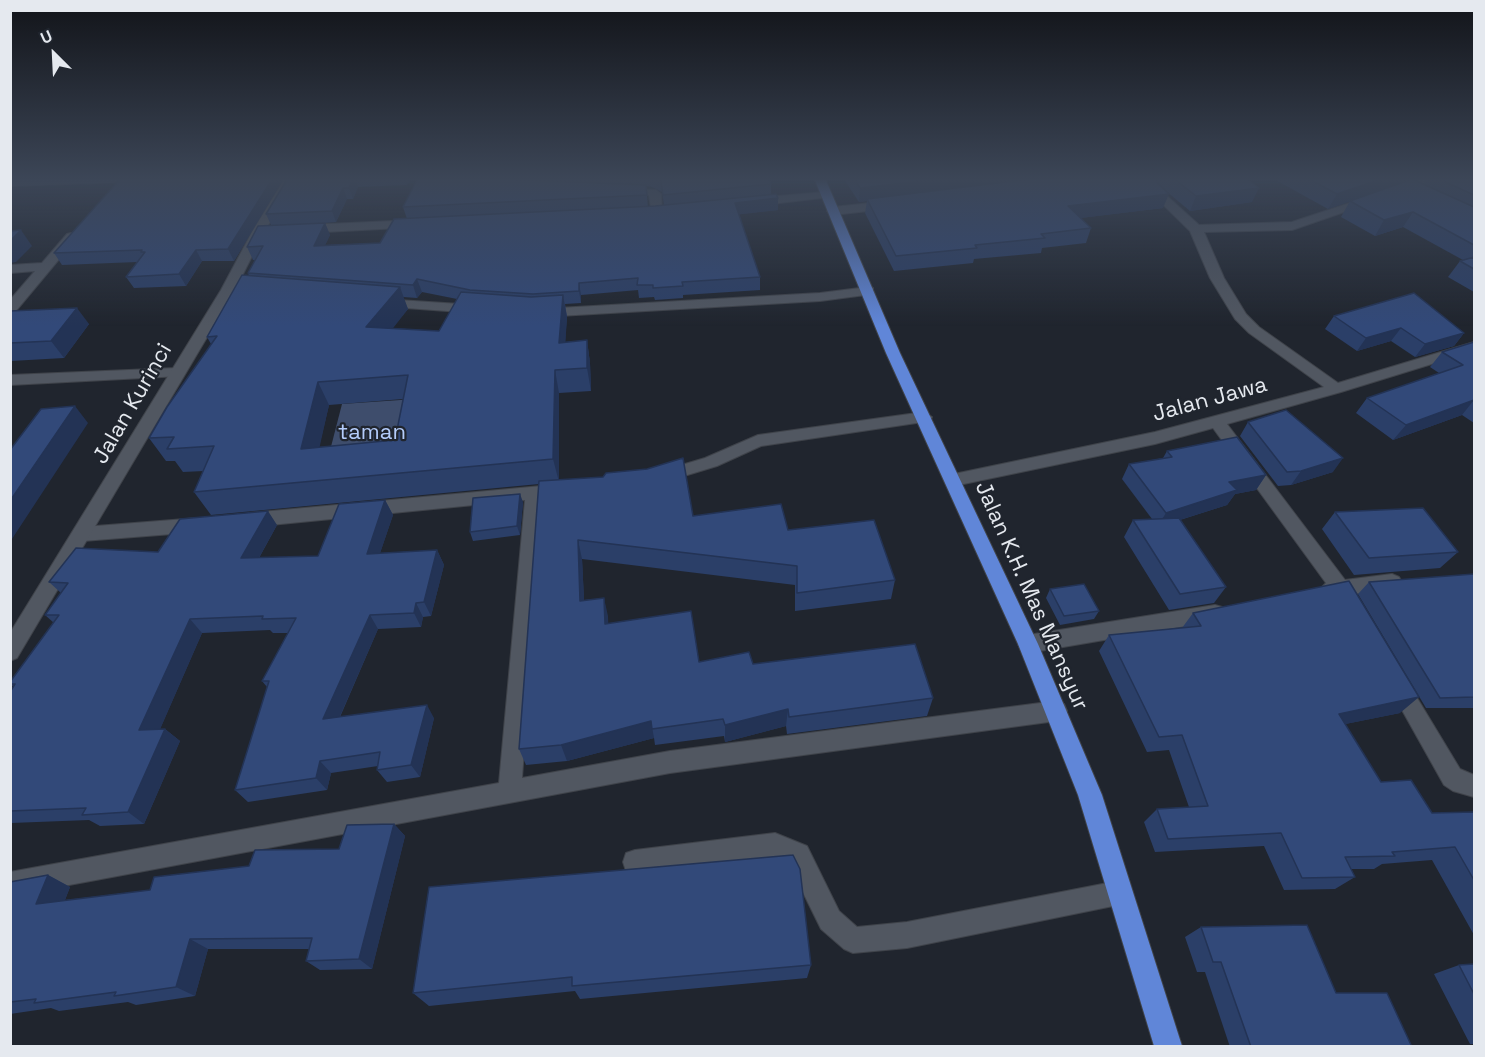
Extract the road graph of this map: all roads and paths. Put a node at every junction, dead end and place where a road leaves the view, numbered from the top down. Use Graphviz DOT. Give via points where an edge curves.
graph roads {
  1 [pos="80,227"];
  2 [pos="266,227"];
  3 [pos="320,227"];
  4 [pos="840,227"];
  5 [pos="1279,227"];
  6 [pos="1196,229"];
  7 [pos="292,230"];
  8 [pos="45,267"];
  9 [pos="10,268"];
  10 [pos="868,291"];
  11 [pos="370,302"];
  12 [pos="10,309"];
  13 [pos="488,310"];
  14 [pos="528,312"];
  15 [pos="1474,346"];
  16 [pos="176,373"];
  17 [pos="10,381"];
  18 [pos="1336,389"];
  19 [pos="924,417"];
  20 [pos="1217,421"];
  21 [pos="649,480"];
  22 [pos="954,480"];
  23 [pos="580,488"];
  24 [pos="534,494"];
  25 [pos="234,522"];
  26 [pos="211,524"];
  27 [pos="83,534"];
  28 [pos="1407,580"];
  29 [pos="1340,586"];
  30 [pos="1313,592"];
  31 [pos="1232,610"];
  32 [pos="1357,616"];
  33 [pos="1028,644"];
  34 [pos="10,652"];
  35 [pos="1386,665"];
  36 [pos="1056,711"];
  37 [pos="1474,786"];
  38 [pos="510,790"];
  39 [pos="635,862"];
  40 [pos="10,884"];
  41 [pos="1118,893"];
  42 [pos="1168,1047"];
  1 -- 8 [label="street"];
  2 -- 16 [label="street, Jalan Kurinci" via="234,290"];
  3 -- 7 [label="street"];
  4 -- 10 [label="highway, Jalan K.H. Mas Mansyur"];
  5 -- 6 [label="street"];
  6 -- 18 [label="street" via="1217,278 1240,316"];
  8 -- 9 [label="street"];
  8 -- 12 [label="street"];
  10 -- 14 [label="street"];
  10 -- 19 [label="highway, Jalan K.H. Mas Mansyur"];
  11 -- 13 [label="street"];
  15 -- 18 [label="street, Jalan Jawa"];
  16 -- 17 [label="street"];
  16 -- 27 [label="street, Jalan Kurinci"];
  18 -- 20 [label="street, Jalan Jawa"];
  19 -- 21 [label="street" via="758,441 711,462"];
  19 -- 22 [label="highway, Jalan K.H. Mas Mansyur"];
  20 -- 22 [label="street, Jalan Jawa" via="1108,449"];
  20 -- 29 [label="street"];
  22 -- 33 [label="highway, Jalan K.H. Mas Mansyur"];
  23 -- 24 [label="street"];
  24 -- 25 [label="street"];
  24 -- 38 [label="street"];
  26 -- 27 [label="street"];
  27 -- 34 [label="street, Jalan Kurinci"];
  28 -- 29 [label="street"];
  29 -- 30 [label="street"];
  29 -- 32 [label="street"];
  31 -- 33 [label="street"];
  33 -- 36 [label="highway, Jalan K.H. Mas Mansyur"];
  35 -- 37 [label="street" via="1452,777"];
  36 -- 38 [label="street" via="669,762"];
  36 -- 41 [label="highway, Jalan K.H. Mas Mansyur" via="1090,795"];
  38 -- 40 [label="street"];
  39 -- 41 [label="street" via="775,845 798,855 830,920 853,940 907,935"];
  41 -- 42 [label="highway, Jalan K.H. Mas Mansyur"];
}
